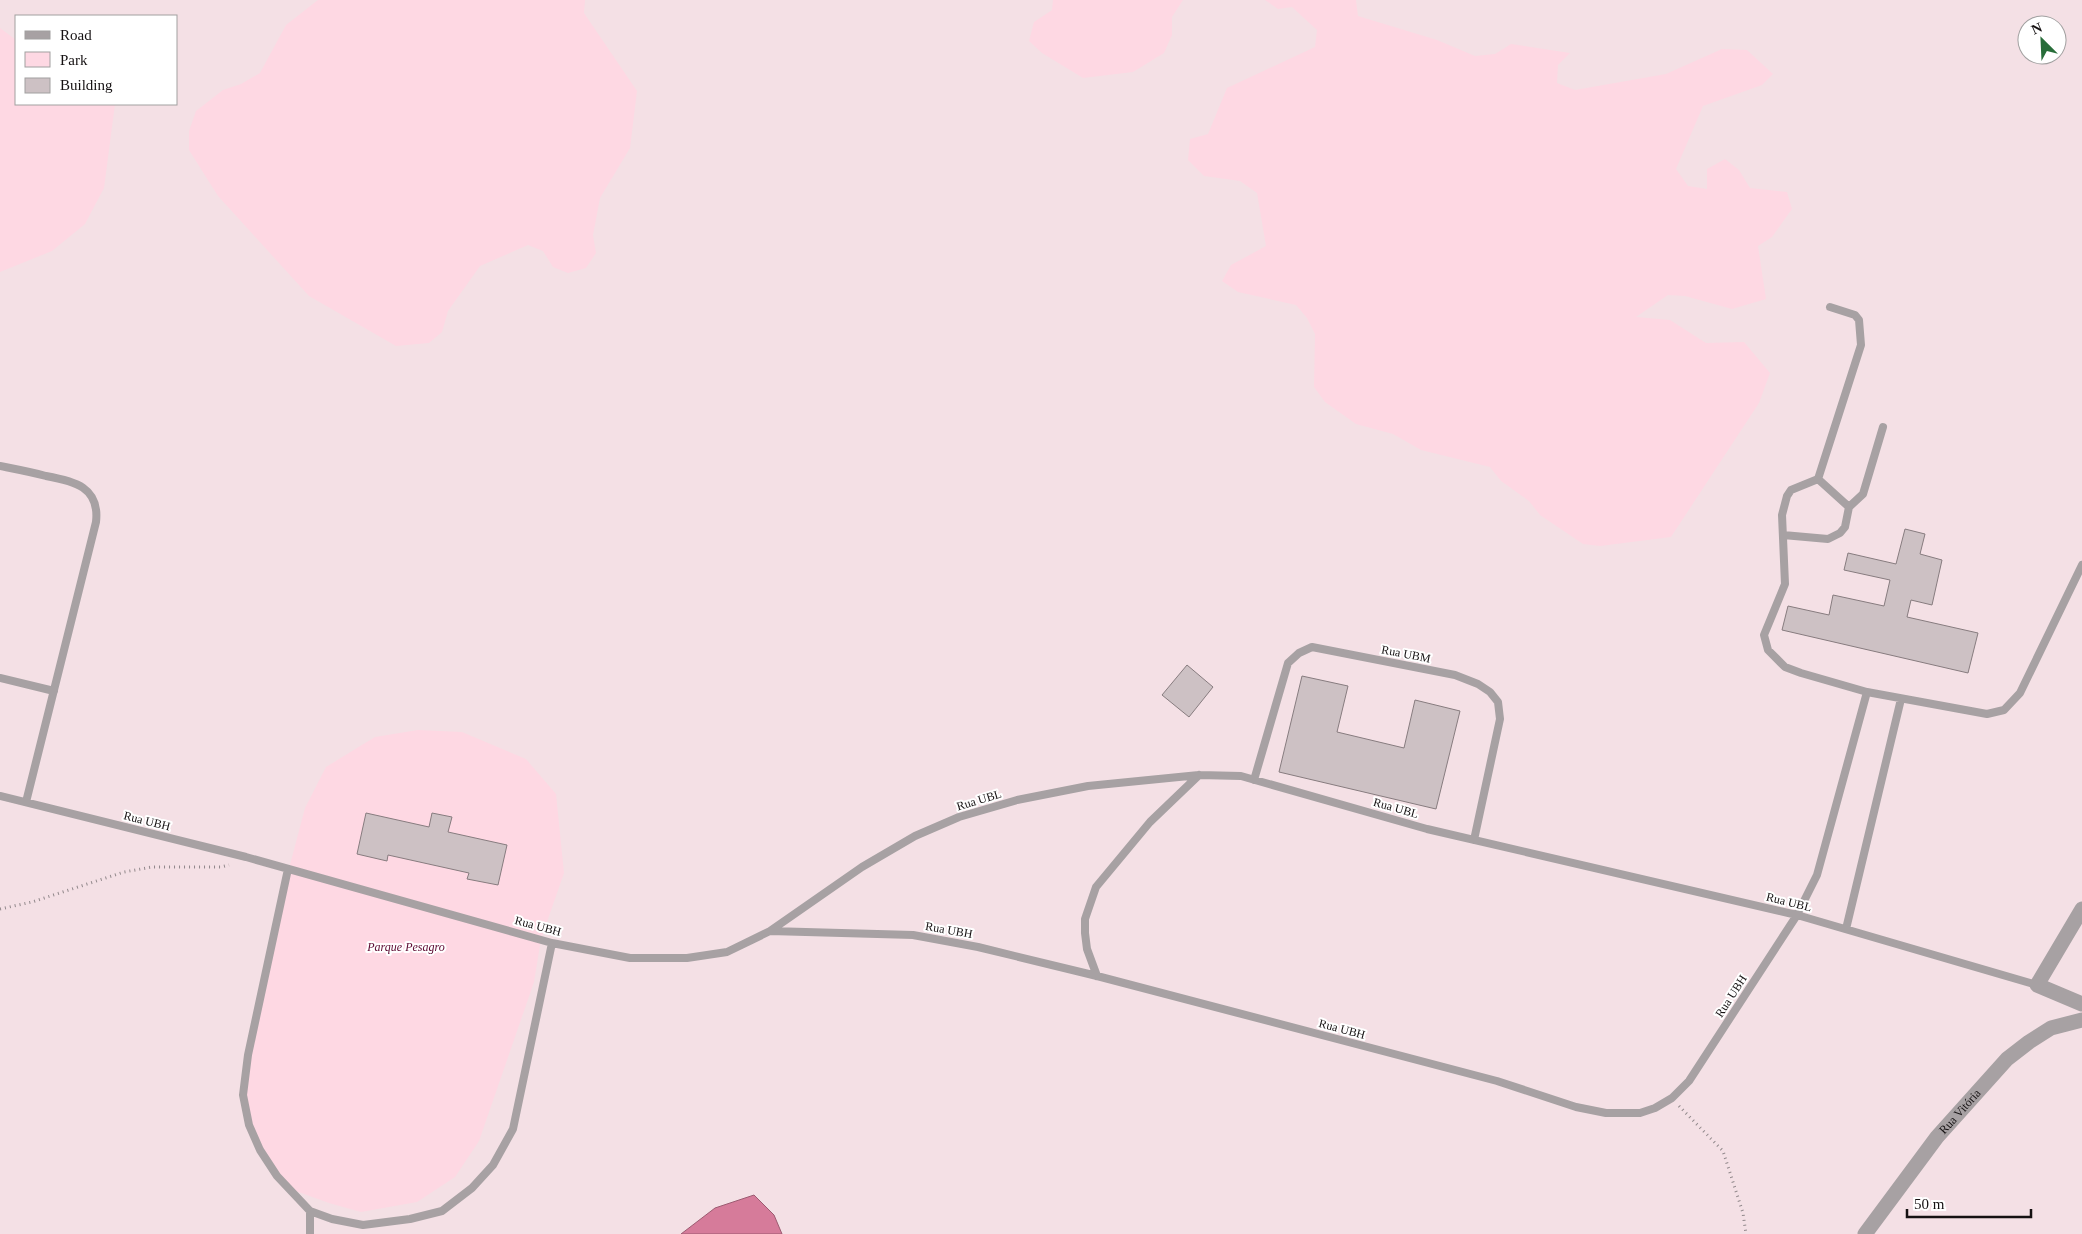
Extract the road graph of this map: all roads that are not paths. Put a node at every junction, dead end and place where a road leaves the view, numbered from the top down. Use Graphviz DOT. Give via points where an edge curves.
graph roads {
  1 [pos="1830,307"];
  2 [pos="1883,427"];
  3 [pos="0,466"];
  4 [pos="1818,479"];
  5 [pos="1849,507"];
  6 [pos="1783,535"];
  7 [pos="2082,565"];
  8 [pos="0,678"];
  9 [pos="54,690"];
  10 [pos="1867,692"];
  11 [pos="1901,699"];
  12 [pos="1199,775"];
  13 [pos="1254,780"];
  14 [pos="0,796"];
  15 [pos="26,802"];
  16 [pos="1474,840"];
  17 [pos="288,870"];
  18 [pos="2082,909"];
  19 [pos="1797,915"];
  20 [pos="1846,929"];
  21 [pos="770,931"];
  22 [pos="552,942"];
  23 [pos="1097,976"];
  24 [pos="2037,985"];
  25 [pos="2082,1004"];
  26 [pos="2082,1020"];
  27 [pos="310,1211"];
  28 [pos="363,1225"];
  29 [pos="310,1234"];
  30 [pos="361,1234"];
  31 [pos="1865,1234"];
  1 -- 4 [label="lane" via="1859,320 1861,345"];
  2 -- 5 [label="lane" via="1863,494"];
  3 -- 9 [label="lane" via="78,484 90,494 96,509 96,522"];
  4 -- 5 [label="lane"];
  4 -- 6 [label="lane" via="1791,490 1787,496 1782,515"];
  5 -- 6 [label="lane" via="1845,527 1828,539"];
  6 -- 10 [label="lane" via="1785,584 1764,635 1768,650 1785,667"];
  7 -- 11 [label="lane" via="2020,693 2004,710 1987,714"];
  8 -- 9 [label="lane"];
  9 -- 15 [label="lane"];
  10 -- 11 [label="lane"];
  10 -- 19 [label="lane, Rua UBH" via="1817,875"];
  11 -- 20 [label="lane"];
  12 -- 13 [label="lane, Rua UBL" via="1241,776"];
  12 -- 21 [label="lane, Rua UBL" via="1088,786 1017,800 959,817 915,836 869,863"];
  12 -- 23 [label="lane" via="1150,822 1096,887 1085,919 1084,933"];
  13 -- 16 [label="lane, Rua UBL"];
  13 -- 16 [label="lane, Rua UBM" via="1288,663 1299,653 1312,647 1455,675 1490,692 1498,702 1500,719"];
  14 -- 15 [label="lane, Rua UBH"];
  15 -- 17 [label="lane, Rua UBH"];
  16 -- 19 [label="lane, Rua UBL"];
  17 -- 22 [label="lane, Rua UBH"];
  17 -- 27 [label="lane" via="248,1055 244,1095 249,1125 260,1150 277,1176"];
  18 -- 24 [label="street"];
  19 -- 20 [label="lane, Rua UBL"];
  19 -- 23 [label="lane, Rua UBH" via="1688,1081 1672,1098 1640,1114 1606,1113 1576,1107 1497,1081"];
  20 -- 24 [label="lane, Rua UBL"];
  21 -- 22 [label="lane, Rua UBH" via="727,952 687,958 630,958"];
  21 -- 23 [label="lane, Rua UBH" via="913,935"];
  22 -- 28 [label="lane" via="512,1129 493,1165 472,1188 442,1210 410,1219"];
  24 -- 25 [label="street"];
  26 -- 31 [label="street, Rua Vitória" via="2051,1028 2008,1060 1937,1137"];
  27 -- 28 [label="lane"];
  27 -- 29 [label="lane"];
  28 -- 30 [label="lane"];
}
